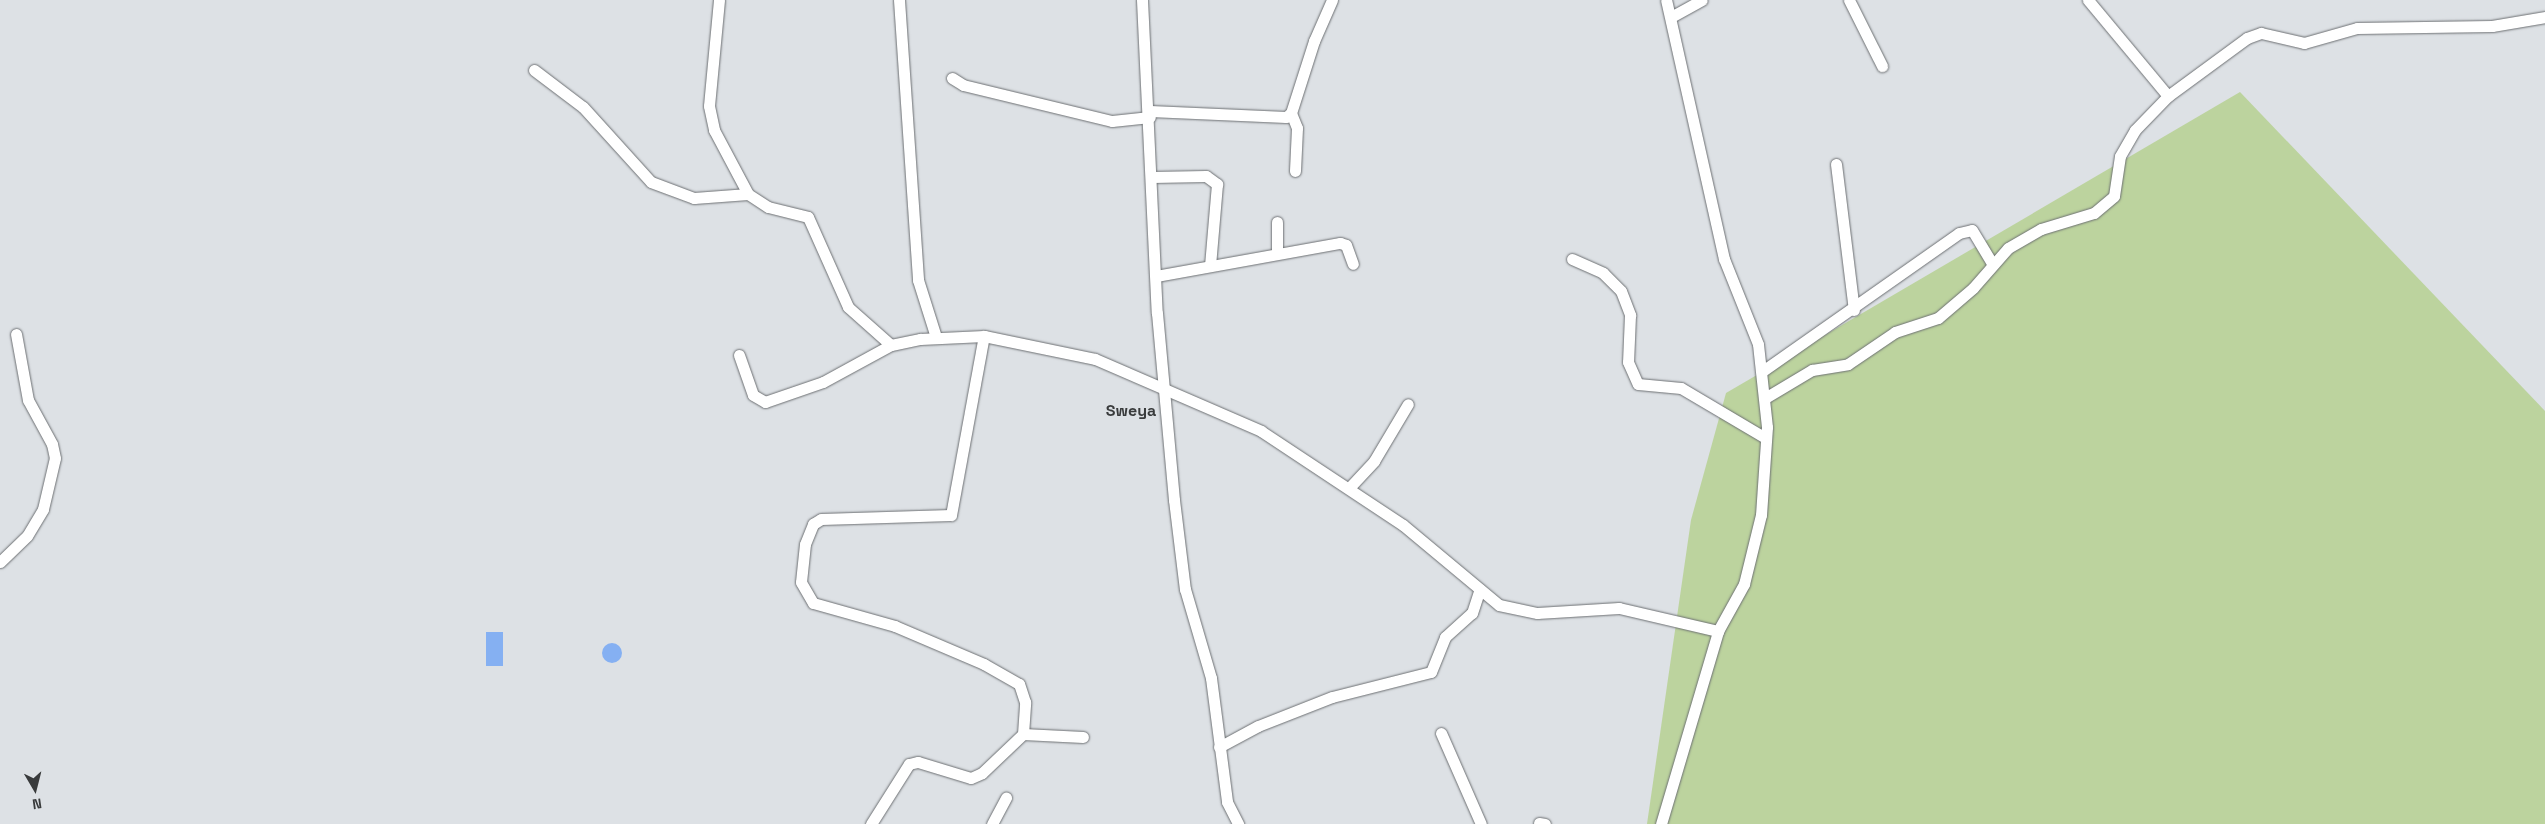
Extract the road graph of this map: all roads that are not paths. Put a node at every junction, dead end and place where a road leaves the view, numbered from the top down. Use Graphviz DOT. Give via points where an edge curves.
graph roads {
  1 [pos="719,0"];
  2 [pos="899,0"];
  3 [pos="1142,0"];
  4 [pos="1332,0"];
  5 [pos="1666,0"];
  6 [pos="1702,0"];
  7 [pos="1849,0"];
  8 [pos="2088,0"];
  9 [pos="1671,17"];
  10 [pos="2545,17"];
  11 [pos="1882,66"];
  12 [pos="534,70"];
  13 [pos="952,78"];
  14 [pos="2168,96"];
  15 [pos="1291,113"];
  16 [pos="1150,114"];
  17 [pos="1836,164"];
  18 [pos="1295,171"];
  19 [pos="1152,176"];
  20 [pos="748,194"];
  21 [pos="1277,222"];
  22 [pos="1277,251"];
  23 [pos="1572,259"];
  24 [pos="1992,263"];
  25 [pos="1353,264"];
  26 [pos="1210,266"];
  27 [pos="1156,276"];
  28 [pos="1854,310"];
  29 [pos="16,334"];
  30 [pos="984,336"];
  31 [pos="936,337"];
  32 [pos="891,345"];
  33 [pos="740,356"];
  34 [pos="1764,370"];
  35 [pos="1164,388"];
  36 [pos="1765,398"];
  37 [pos="1408,404"];
  38 [pos="1764,437"];
  39 [pos="1349,488"];
  40 [pos="0,562"];
  41 [pos="1480,589"];
  42 [pos="1718,631"];
  43 [pos="1441,733"];
  44 [pos="1023,734"];
  45 [pos="1083,737"];
  46 [pos="1219,748"];
  47 [pos="1006,798"];
  48 [pos="871,824"];
  49 [pos="992,824"];
  50 [pos="1238,824"];
  51 [pos="1481,824"];
  52 [pos="1661,824"];
  1 -- 20 [label="street" via="709,106 714,130"];
  2 -- 31 [label="street" via="918,280"];
  3 -- 16 [label="street"];
  4 -- 15 [label="street" via="1314,41"];
  5 -- 9 [label="street"];
  6 -- 9 [label="street"];
  7 -- 11 [label="street"];
  8 -- 14 [label="street"];
  9 -- 34 [label="street" via="1724,259 1758,344"];
  10 -- 14 [label="street" via="2492,26 2357,28 2304,42 2261,33 2232,46"];
  12 -- 20 [label="street" via="583,107 651,182 694,198"];
  13 -- 16 [label="street" via="963,85 1112,121"];
  14 -- 24 [label="street" via="2125,142 2114,196 2079,220 2023,238"];
  15 -- 16 [label="street" via="1275,118"];
  15 -- 18 [label="street" via="1297,128"];
  16 -- 19 [label="street"];
  17 -- 28 [label="street"];
  19 -- 26 [label="street" via="1213,178 1218,191"];
  19 -- 27 [label="street"];
  20 -- 32 [label="street" via="768,207 808,216 848,307"];
  21 -- 22 [label="street"];
  22 -- 25 [label="street" via="1340,243 1346,245"];
  22 -- 26 [label="street"];
  23 -- 38 [label="street" via="1603,273 1621,291 1630,315 1628,362 1638,384 1687,391"];
  24 -- 28 [label="street" via="1978,235 1967,230"];
  24 -- 36 [label="street" via="1973,288 1938,318 1895,332 1848,364 1812,370"];
  26 -- 27 [label="street"];
  27 -- 35 [label="street"];
  28 -- 34 [label="street"];
  29 -- 40 [label="street" via="28,400 52,444 55,458 43,509 27,536"];
  30 -- 31 [label="street"];
  30 -- 35 [label="street" via="1095,359"];
  30 -- 44 [label="street" via="951,515 821,519 812,524 801,582 813,603 894,626 984,664 1018,684 1025,702"];
  31 -- 32 [label="street"];
  32 -- 33 [label="street" via="823,382 765,402 753,395"];
  34 -- 36 [label="street"];
  35 -- 39 [label="street" via="1261,431"];
  35 -- 46 [label="street" via="1185,589 1211,678"];
  36 -- 38 [label="street"];
  37 -- 39 [label="street" via="1374,461"];
  38 -- 42 [label="street" via="1761,515 1744,584"];
  39 -- 41 [label="street"];
  41 -- 42 [label="street" via="1499,605 1519,612 1619,608"];
  41 -- 46 [label="street" via="1472,613 1445,637 1431,672 1332,697 1265,723"];
  42 -- 52 [label="street"];
  43 -- 51 [label="street"];
  44 -- 45 [label="street"];
  44 -- 48 [label="street" via="982,773 971,778 918,762 909,764"];
  46 -- 50 [label="street" via="1227,802"];
  47 -- 49 [label="street"];
}
